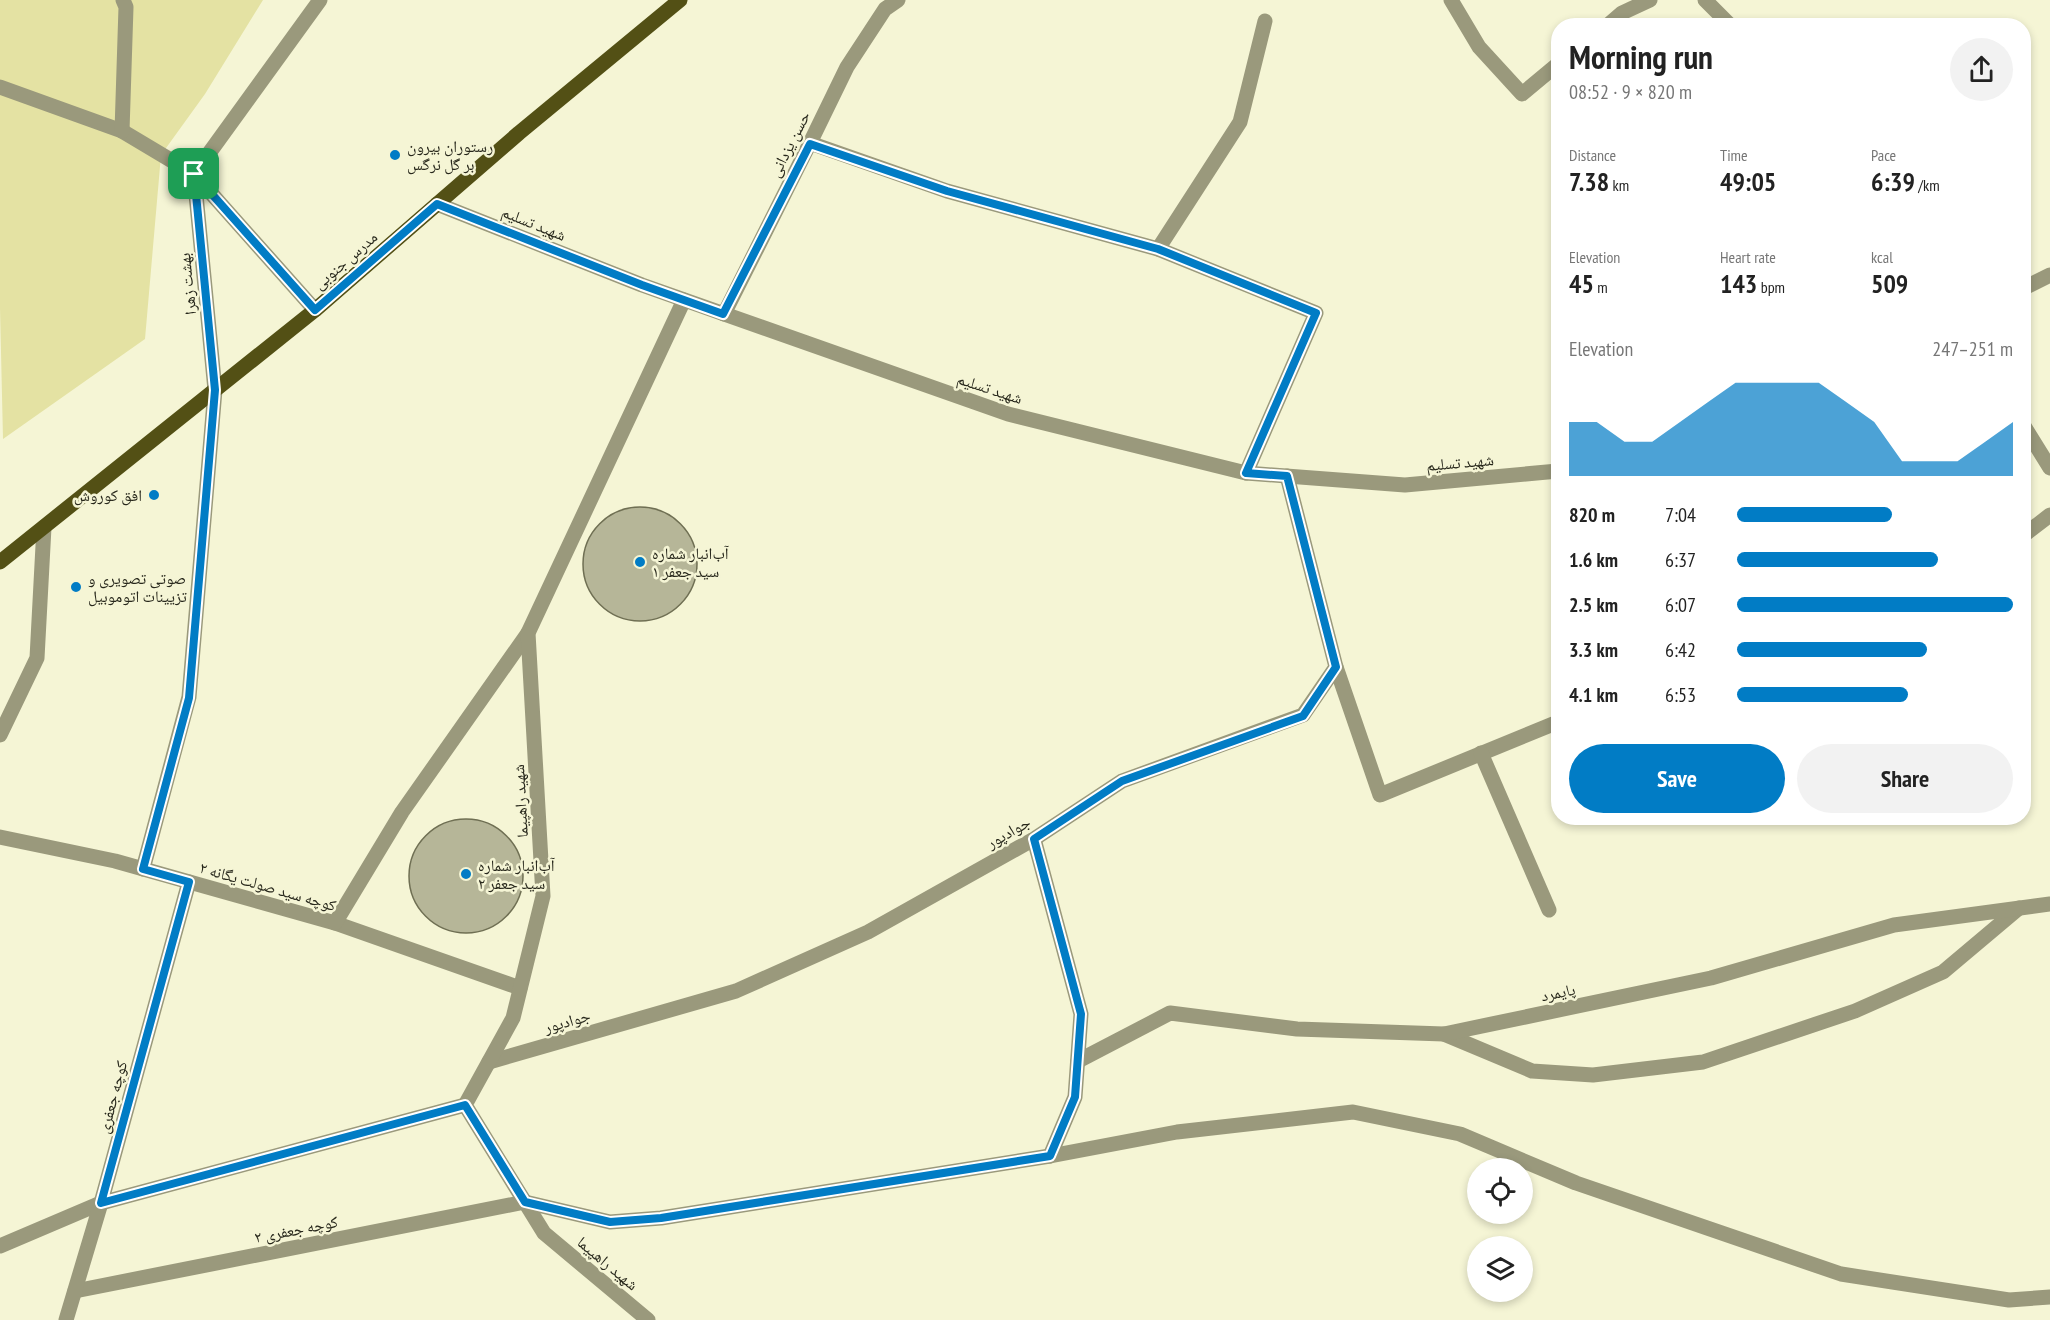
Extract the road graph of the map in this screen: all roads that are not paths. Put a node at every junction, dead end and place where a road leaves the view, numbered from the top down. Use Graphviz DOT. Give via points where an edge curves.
graph roads {
  1 [pos="123,0"];
  2 [pos="320,0"];
  3 [pos="680,0"];
  4 [pos="898,0"];
  5 [pos="1451,0"];
  6 [pos="1650,0"];
  7 [pos="1705,0"];
  8 [pos="884,4"];
  9 [pos="1616,18"];
  10 [pos="1722,18"];
  11 [pos="1265,21"];
  12 [pos="1551,70"];
  13 [pos="0,87"];
  14 [pos="122,131"];
  15 [pos="810,144"];
  16 [pos="194,174"];
  17 [pos="437,204"];
  18 [pos="1158,249"];
  19 [pos="2050,275"];
  20 [pos="2031,284"];
  21 [pos="684,300"];
  22 [pos="315,310"];
  23 [pos="723,314"];
  24 [pos="215,390"];
  25 [pos="2031,437"];
  26 [pos="2050,468"];
  27 [pos="1551,472"];
  28 [pos="1246,473"];
  29 [pos="1287,476"];
  30 [pos="2050,514"];
  31 [pos="44,527"];
  32 [pos="2031,529"];
  33 [pos="0,562"];
  34 [pos="528,633"];
  35 [pos="1336,667"];
  36 [pos="1551,725"];
  37 [pos="0,735"];
  38 [pos="1481,753"];
  39 [pos="0,837"];
  40 [pos="1034,839"];
  41 [pos="143,869"];
  42 [pos="189,882"];
  43 [pos="2050,904"];
  44 [pos="2019,908"];
  45 [pos="1549,910"];
  46 [pos="335,923"];
  47 [pos="520,988"];
  48 [pos="1444,1034"];
  49 [pos="1078,1061"];
  50 [pos="489,1062"];
  51 [pos="465,1105"];
  52 [pos="1050,1156"];
  53 [pos="525,1202"];
  54 [pos="101,1203"];
  55 [pos="0,1246"];
  56 [pos="75,1290"];
  57 [pos="2050,1297"];
  58 [pos="66,1320"];
  59 [pos="648,1320"];
  1 -- 14 [label="street" via="126,7"];
  2 -- 16 [label="street"];
  3 -- 17 [label="main road, مدرس جنوبی"];
  4 -- 8 [label="street, حسن یزدانی"];
  5 -- 12 [label="street" via="1479,48 1522,94"];
  6 -- 9 [label="street"];
  7 -- 10 [label="street"];
  8 -- 15 [label="street, حسن یزدانی" via="847,67"];
  11 -- 18 [label="street" via="1240,122"];
  13 -- 14 [label="street"];
  14 -- 16 [label="street"];
  15 -- 18 [label="street" via="947,191"];
  15 -- 23 [label="street, حسن یزدانی"];
  16 -- 22 [label="street"];
  16 -- 24 [label="street, بهشت زهرا"];
  17 -- 21 [label="street, شهید تسلیم"];
  17 -- 22 [label="main road, مدرس جنوبی"];
  18 -- 28 [label="street" via="1316,313"];
  19 -- 20 [label="street"];
  21 -- 23 [label="street, شهید تسلیم"];
  21 -- 34 [label="street, شهید راهپیما"];
  22 -- 24 [label="main road, مدرس جنوبی"];
  23 -- 28 [label="street, شهید تسلیم" via="1008,414"];
  24 -- 31 [label="main road, مدرس جنوبی"];
  24 -- 41 [label="street, بهشت زهرا" via="189,698"];
  25 -- 26 [label="street"];
  27 -- 29 [label="street, شهید تسلیم" via="1404,485"];
  28 -- 29 [label="street, شهید تسلیم"];
  29 -- 35 [label="street"];
  30 -- 32 [label="street"];
  31 -- 33 [label="main road, مدرس جنوبی"];
  31 -- 37 [label="street" via="37,658"];
  34 -- 46 [label="street" via="402,812"];
  34 -- 47 [label="street, شهید راهپیما" via="543,896"];
  35 -- 38 [label="street" via="1380,795"];
  35 -- 40 [label="street, جوادپور" via="1303,716 1122,781"];
  36 -- 38 [label="street"];
  38 -- 45 [label="street"];
  39 -- 41 [label="street, کوچه سید صولت یگانه ۲"];
  40 -- 49 [label="street" via="1081,1014"];
  40 -- 50 [label="street, جوادپور" via="868,932 736,991"];
  41 -- 42 [label="street, کوچه سید صولت یگانه ۲"];
  42 -- 46 [label="street, کوچه سید صولت یگانه ۲"];
  42 -- 54 [label="street, کوچه جعفری"];
  43 -- 44 [label="street, پایمرد"];
  44 -- 48 [label="street, پایمرد" via="1894,925 1711,978"];
  44 -- 48 [label="street" via="1943,972 1855,1011 1703,1062 1593,1075 1532,1071"];
  46 -- 47 [label="street, کوچه سید صولت یگانه ۲"];
  47 -- 50 [label="street, شهید راهپیما" via="513,1018"];
  48 -- 49 [label="street, پایمرد" via="1297,1029 1170,1013"];
  49 -- 52 [label="street" via="1075,1097"];
  50 -- 51 [label="street, شهید راهپیما"];
  51 -- 53 [label="street, شهید راهپیما"];
  51 -- 54 [label="street"];
  52 -- 53 [label="street" via="661,1218 610,1222"];
  52 -- 57 [label="street" via="1177,1132 1353,1112 1460,1134 1576,1183 1841,1274 2009,1300"];
  53 -- 56 [label="street, کوچه جعفری ۲"];
  53 -- 59 [label="street, شهید راهپیما" via="544,1233"];
  54 -- 55 [label="street"];
  54 -- 56 [label="street, کوچه جعفری"];
  56 -- 58 [label="street, کوچه جعفری"];
}
